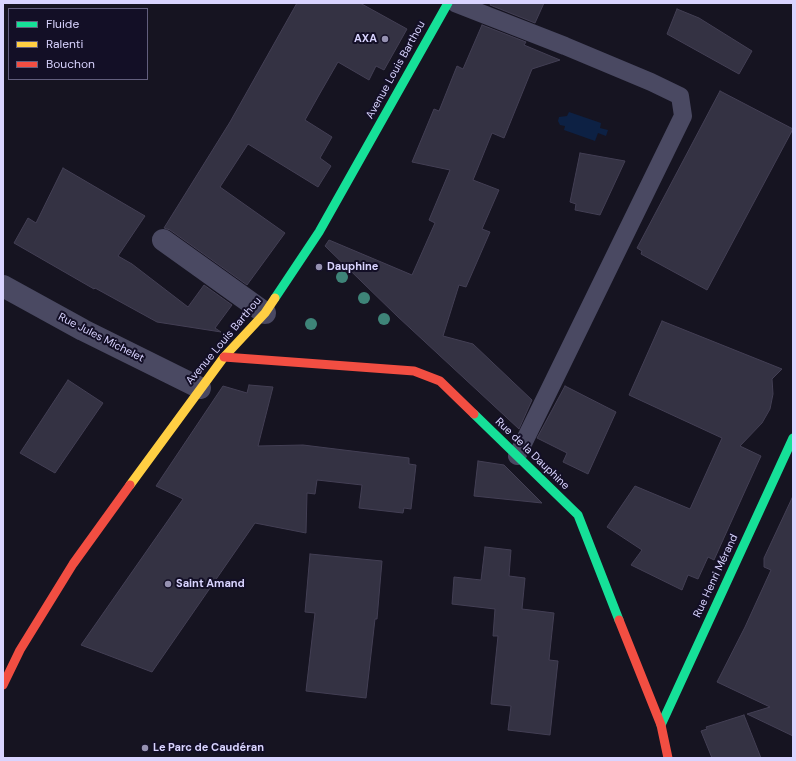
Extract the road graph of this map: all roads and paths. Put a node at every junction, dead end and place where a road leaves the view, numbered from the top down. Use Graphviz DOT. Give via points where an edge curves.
graph roads {
  1 [pos="448,3"];
  2 [pos="455,3"];
  3 [pos="162,240"];
  4 [pos="3,286"];
  5 [pos="265,313"];
  6 [pos="224,356"];
  7 [pos="200,388"];
  8 [pos="793,438"];
  9 [pos="516,456"];
  10 [pos="3,685"];
  11 [pos="661,725"];
  12 [pos="668,758"];
  1 -- 5 [label="street, Avenue Louis Barthou" via="319,232"];
  2 -- 9 [label="lane" via="565,46 680,96 683,116"];
  3 -- 5 [label="street"];
  4 -- 7 [label="street, Rue Jules Michelet" via="83,330"];
  5 -- 6 [label="street, Avenue Louis Barthou"];
  6 -- 7 [label="street, Avenue Louis Barthou"];
  6 -- 9 [label="street, Rue de la Dauphine" via="414,371 440,381"];
  7 -- 10 [label="street, Avenue Louis Barthou" via="73,564 20,650"];
  8 -- 11 [label="street, Rue Henri Mérand"];
  9 -- 11 [label="street, Rue de la Dauphine" via="578,515"];
  11 -- 12 [label="street, Rue de la Dauphine"];
}
